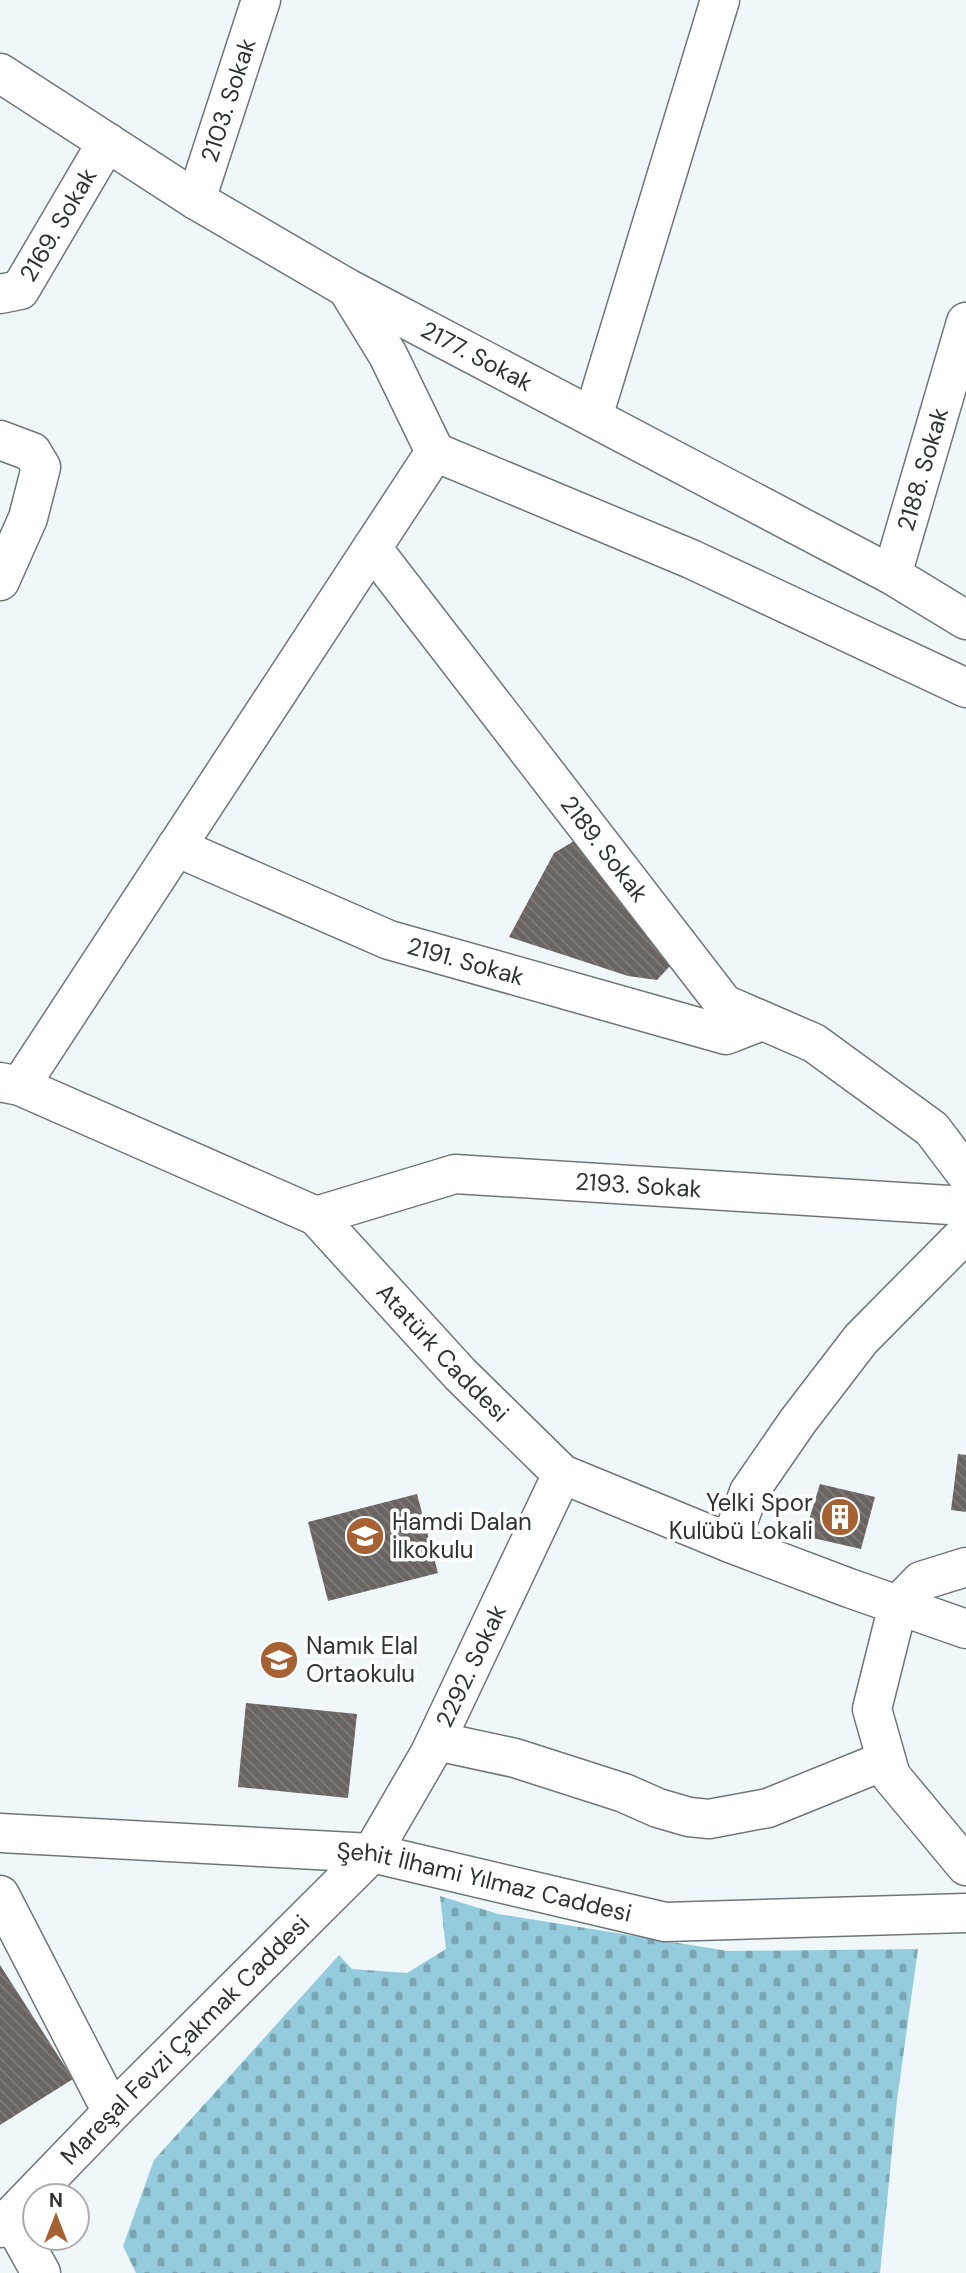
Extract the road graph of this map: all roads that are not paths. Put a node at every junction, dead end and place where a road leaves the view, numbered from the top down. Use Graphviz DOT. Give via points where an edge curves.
graph roads {
  1 [pos="261,0"];
  2 [pos="720,0"];
  3 [pos="0,73"];
  4 [pos="107,142"];
  5 [pos="196,200"];
  6 [pos="347,288"];
  7 [pos="0,293"];
  8 [pos="966,322"];
  9 [pos="593,417"];
  10 [pos="0,440"];
  11 [pos="435,452"];
  12 [pos="372,548"];
  13 [pos="892,575"];
  14 [pos="0,582"];
  15 [pos="966,620"];
  16 [pos="966,688"];
  17 [pos="176,847"];
  18 [pos="762,1021"];
  19 [pos="10,1084"];
  20 [pos="966,1174"];
  21 [pos="966,1206"];
  22 [pos="316,1216"];
  23 [pos="966,1233"];
  24 [pos="562,1474"];
  25 [pos="730,1543"];
  26 [pos="966,1567"];
  27 [pos="898,1605"];
  28 [pos="966,1629"];
  29 [pos="436,1741"];
  30 [pos="886,1760"];
  31 [pos="0,1833"];
  32 [pos="372,1853"];
  33 [pos="966,1866"];
  34 [pos="0,1895"];
  35 [pos="966,1913"];
  36 [pos="113,2112"];
  37 [pos="5,2223"];
  38 [pos="41,2273"];
  1 -- 5 [label="street, 2103. Sokak"];
  2 -- 9 [label="street"];
  3 -- 4 [label="street, 2177. Sokak"];
  4 -- 5 [label="street, 2177. Sokak"];
  4 -- 7 [label="street, 2169. Sokak" via="20,290"];
  5 -- 6 [label="street, 2177. Sokak"];
  6 -- 9 [label="street, 2177. Sokak"];
  6 -- 11 [label="street" via="388,355"];
  8 -- 13 [label="street, 2188. Sokak"];
  9 -- 13 [label="street, 2177. Sokak"];
  10 -- 14 [label="street" via="32,452 41,467 28,517"];
  11 -- 12 [label="street"];
  11 -- 16 [label="street" via="691,559"];
  12 -- 17 [label="street"];
  12 -- 18 [label="street, 2189. Sokak" via="724,1004"];
  13 -- 15 [label="street, 2177. Sokak"];
  17 -- 18 [label="street, 2191. Sokak" via="389,940 726,1035"];
  17 -- 19 [label="street"];
  18 -- 20 [label="street, 2189. Sokak" via="814,1043 932,1129"];
  19 -- 22 [label="street, Atatürk Caddesi"];
  21 -- 22 [label="street, 2193. Sokak" via="455,1174"];
  22 -- 24 [label="street, Atatürk Caddesi" via="460,1374"];
  23 -- 25 [label="street" via="861,1339 798,1421 749,1492"];
  24 -- 25 [label="street, Atatürk Caddesi"];
  24 -- 29 [label="street, 2292. Sokak"];
  25 -- 27 [label="street, Atatürk Caddesi"];
  26 -- 27 [label="street" via="921,1581"];
  27 -- 28 [label="street, Atatürk Caddesi"];
  27 -- 30 [label="street" via="872,1709"];
  29 -- 30 [label="street" via="515,1758 658,1808 709,1819 768,1808"];
  29 -- 32 [label="street, 2292. Sokak"];
  30 -- 33 [label="street" via="891,1776"];
  31 -- 32 [label="street, Şehit İlhami Yılmaz Caddesi"];
  32 -- 35 [label="street, Şehit İlhami Yılmaz Caddesi" via="665,1922"];
  32 -- 36 [label="street, Mareşal Fevzi Çakmak Caddesi"];
  34 -- 36 [label="street"];
  36 -- 37 [label="street, Mareşal Fevzi Çakmak Caddesi"];
  37 -- 38 [label="street"];
}
